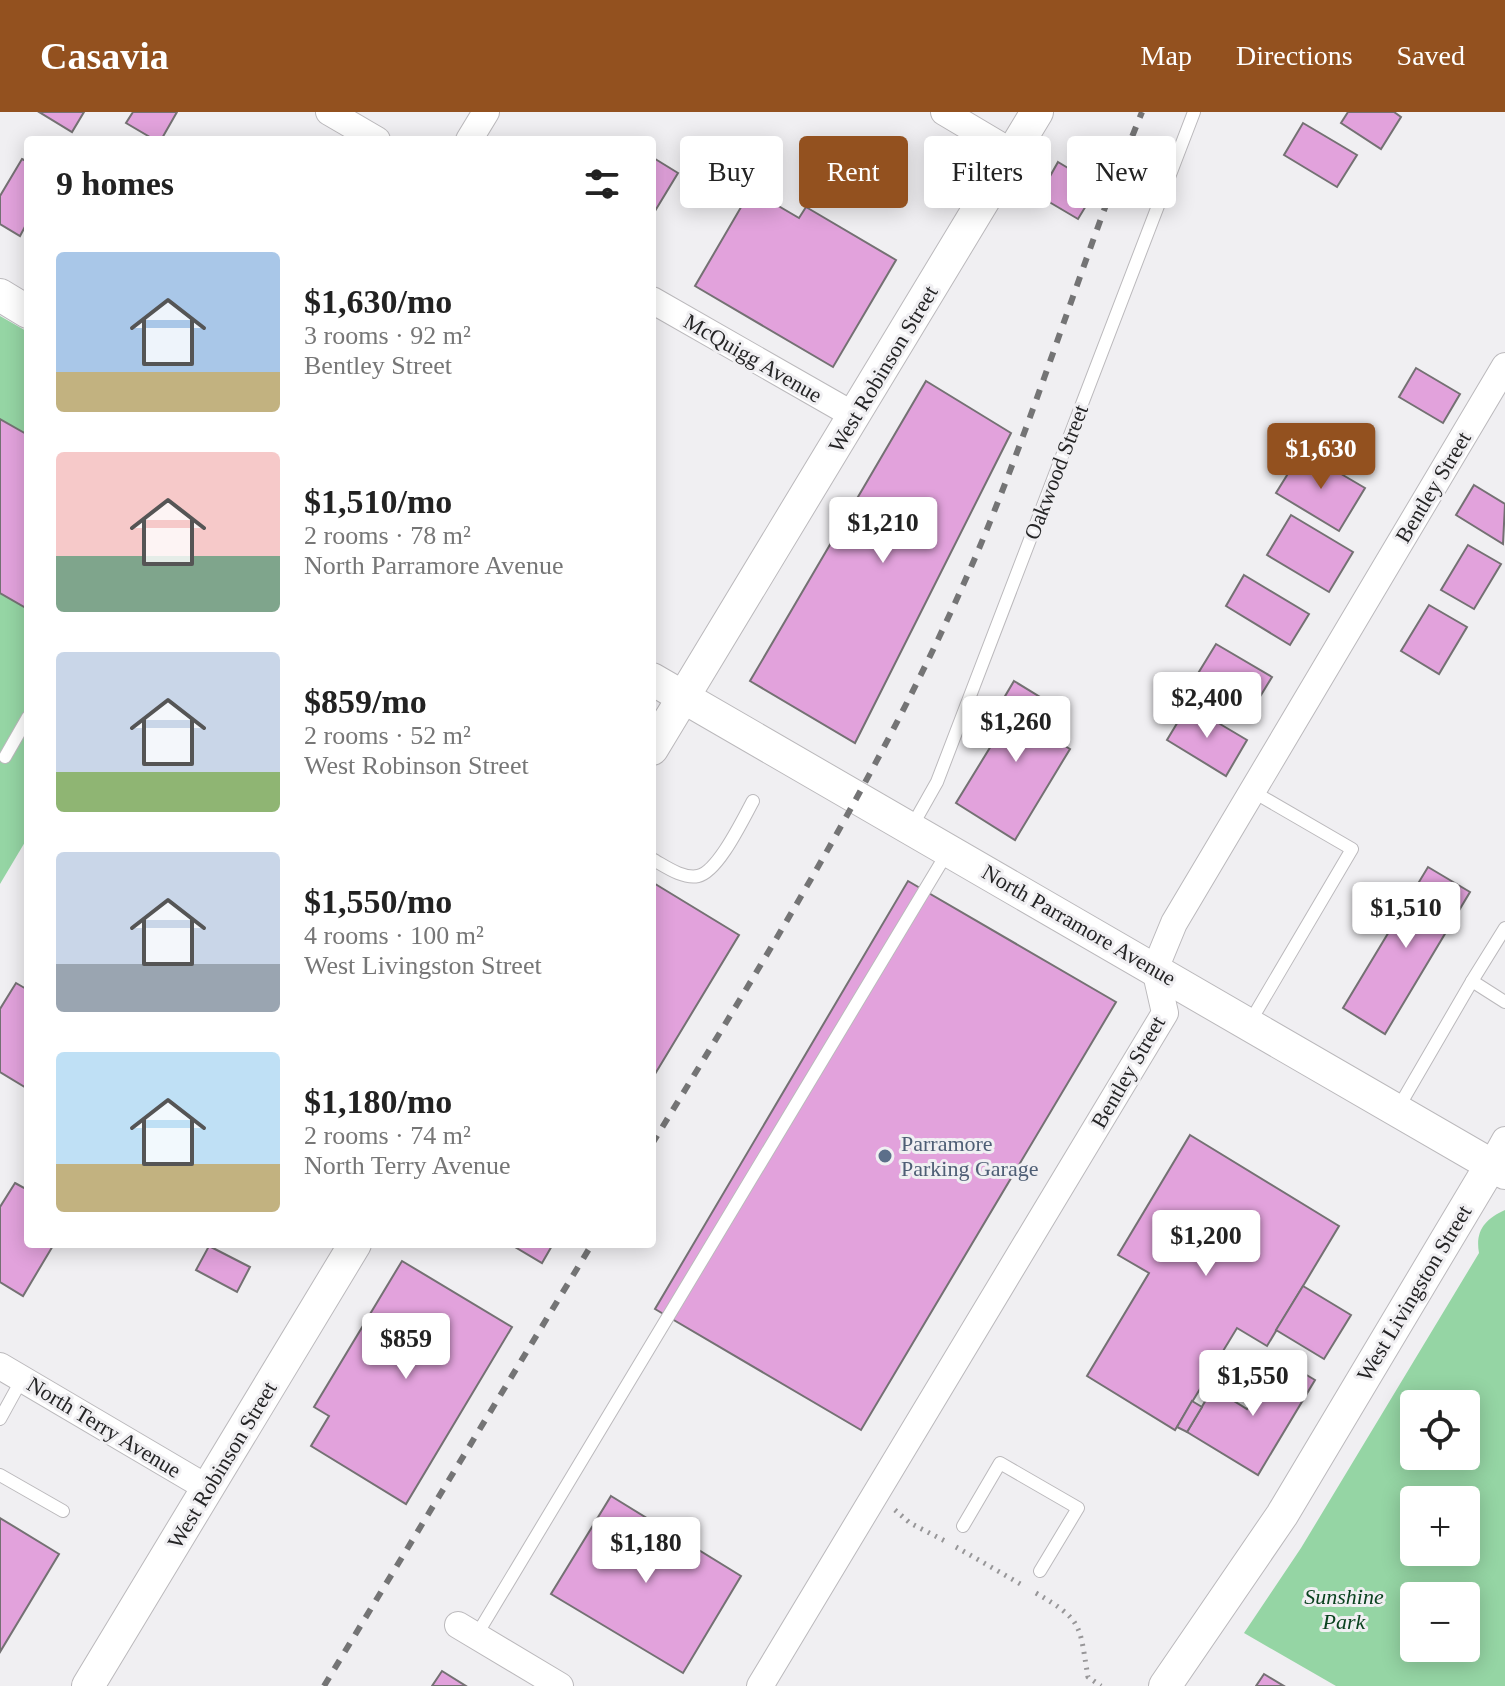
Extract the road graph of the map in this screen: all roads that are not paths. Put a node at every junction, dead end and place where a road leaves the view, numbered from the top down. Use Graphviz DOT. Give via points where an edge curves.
graph roads {
  1 [pos="329,112"];
  2 [pos="486,112"];
  3 [pos="944,112"];
  4 [pos="1037,112"];
  5 [pos="1194,112"];
  6 [pos="370,136"];
  7 [pos="471,136"];
  8 [pos="984,136"];
  9 [pos="1023,136"];
  10 [pos="980,208"];
  11 [pos="0,295"];
  12 [pos="656,302"];
  13 [pos="24,310"];
  14 [pos="1505,366"];
  15 [pos="855,416"];
  16 [pos="656,681"];
  17 [pos="683,697"];
  18 [pos="24,724"];
  19 [pos="656,742"];
  20 [pos="5,757"];
  21 [pos="1252,791"];
  22 [pos="753,801"];
  23 [pos="911,828"];
  24 [pos="949,850"];
  25 [pos="656,861"];
  26 [pos="1505,928"];
  27 [pos="1155,969"];
  28 [pos="1472,981"];
  29 [pos="1505,1002"];
  30 [pos="1249,1024"];
  31 [pos="1397,1110"];
  32 [pos="1500,1160"];
  33 [pos="353,1248"];
  34 [pos="11,1372"];
  35 [pos="0,1419"];
  36 [pos="0,1475"];
  37 [pos="209,1489"];
  38 [pos="63,1511"];
  39 [pos="963,1526"];
  40 [pos="1040,1571"];
  41 [pos="467,1630"];
  42 [pos="88,1686"];
  43 [pos="560,1686"];
  44 [pos="760,1686"];
  45 [pos="1165,1686"];
  1 -- 6 [label="street"];
  2 -- 7 [label="street"];
  3 -- 8 [label="street"];
  4 -- 9 [label="street, West Robinson Street"];
  5 -- 23 [label="lane, Oakwood Street" via="937,782"];
  10 -- 15 [label="street, West Robinson Street"];
  11 -- 13 [label="street"];
  12 -- 15 [label="street, McQuigg Avenue"];
  14 -- 21 [label="street, Bentley Street"];
  15 -- 17 [label="street, West Robinson Street"];
  16 -- 17 [label="street, North Parramore Avenue"];
  17 -- 19 [label="street, West Robinson Street"];
  17 -- 23 [label="street, North Parramore Avenue"];
  18 -- 20 [label="lane"];
  21 -- 27 [label="street, Bentley Street" via="1174,923"];
  21 -- 30 [label="lane" via="1352,849"];
  22 -- 25 [label="lane" via="714,867 699,876 679,874"];
  23 -- 24 [label="street, North Parramore Avenue"];
  24 -- 27 [label="street, North Parramore Avenue"];
  24 -- 41 [label="lane"];
  26 -- 28 [label="lane"];
  27 -- 30 [label="street, North Parramore Avenue"];
  27 -- 44 [label="street, Bentley Street" via="1165,1013"];
  28 -- 29 [label="lane"];
  28 -- 31 [label="lane"];
  30 -- 31 [label="street, North Parramore Avenue"];
  31 -- 32 [label="street, North Parramore Avenue"];
  32 -- 45 [label="street, West Livingston Street" via="1282,1515"];
  33 -- 37 [label="street, West Robinson Street"];
  34 -- 35 [label="lane"];
  34 -- 37 [label="street, North Terry Avenue"];
  36 -- 38 [label="lane"];
  37 -- 42 [label="street, West Robinson Street"];
  39 -- 40 [label="lane" via="1000,1463 1078,1508"];
  41 -- 43 [label="street"];
}
